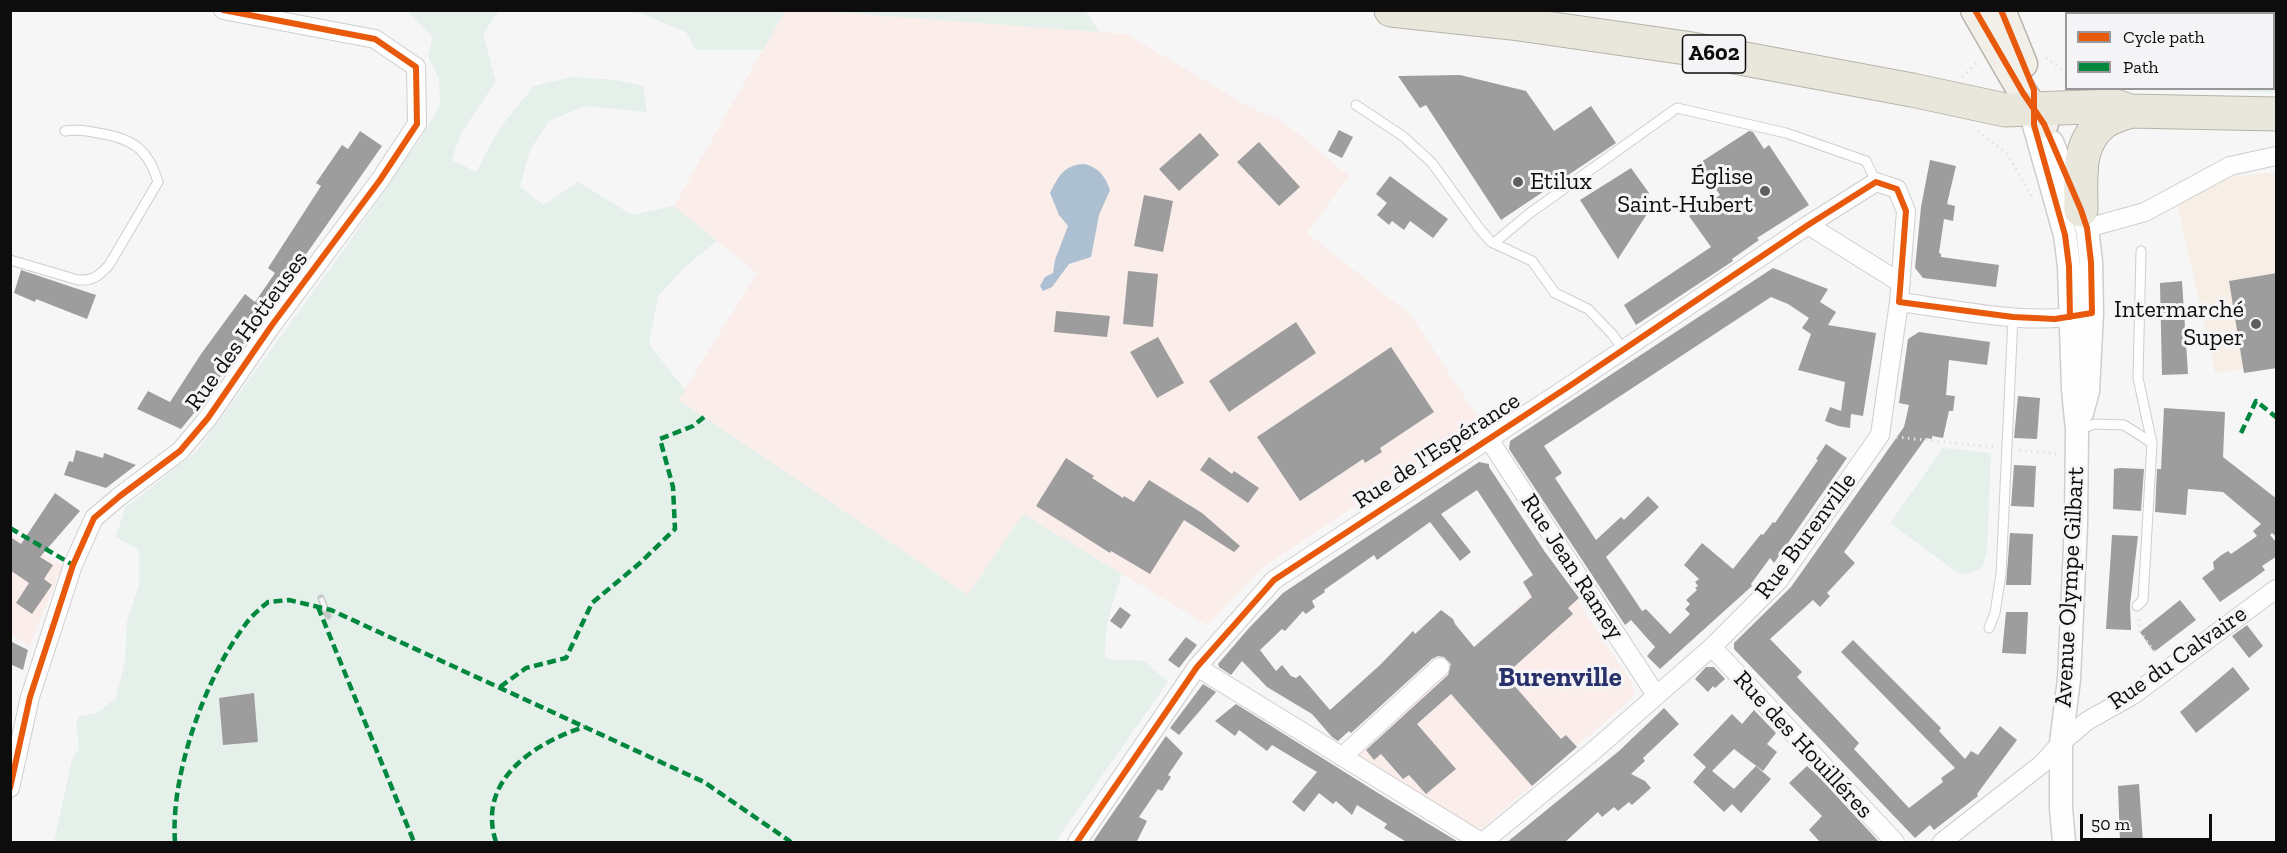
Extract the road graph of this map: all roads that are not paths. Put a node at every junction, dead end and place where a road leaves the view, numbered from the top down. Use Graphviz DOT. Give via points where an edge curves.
graph roads {
  1 [pos="224,10"];
  2 [pos="1391,10"];
  3 [pos="1975,10"];
  4 [pos="2001,10"];
  5 [pos="1356,105"];
  6 [pos="2034,108"];
  7 [pos="2130,111"];
  8 [pos="2277,114"];
  9 [pos="66,131"];
  10 [pos="2277,156"];
  11 [pos="1876,182"];
  12 [pos="2084,219"];
  13 [pos="1808,225"];
  14 [pos="1494,243"];
  15 [pos="2141,251"];
  16 [pos="10,260"];
  17 [pos="1901,283"];
  18 [pos="1899,302"];
  19 [pos="2092,313"];
  20 [pos="2013,317"];
  21 [pos="2070,317"];
  22 [pos="1623,350"];
  23 [pos="2077,430"];
  24 [pos="1488,438"];
  25 [pos="2152,443"];
  26 [pos="2277,589"];
  27 [pos="2137,606"];
  28 [pos="1989,628"];
  29 [pos="1712,647"];
  30 [pos="1197,667"];
  31 [pos="1440,667"];
  32 [pos="1656,695"];
  33 [pos="2061,743"];
  34 [pos="1342,757"];
  35 [pos="10,788"];
  36 [pos="1077,843"];
  37 [pos="1482,843"];
  38 [pos="1894,843"];
  39 [pos="1942,843"];
  40 [pos="2064,843"];
  1 -- 35 [label="street, Rue des Hotteuses" via="375,39 416,67 417,124 208,418 180,451 94,518 73,565 30,697"];
  2 -- 6 [label="highway, A602" via="1686,48 2005,110"];
  3 -- 6 [label="main road"];
  4 -- 6 [label="main road"];
  5 -- 14 [label="lane" via="1404,137 1432,163"];
  6 -- 7 [label="highway, A602" via="2115,106"];
  6 -- 12 [label="street, Avenue Olympe Gilbart"];
  6 -- 21 [label="street, Avenue Olympe Gilbart" via="2065,235"];
  7 -- 8 [label="highway, A602"];
  7 -- 12 [label="highway, A602" via="2106,120 2086,142 2081,159"];
  9 -- 16 [label="lane" via="120,137 136,144 153,165 158,182 99,276 78,280"];
  10 -- 12 [label="street" via="2230,166 2145,212"];
  11 -- 13 [label="street, Rue de l'Espérance"];
  11 -- 14 [label="lane" via="1866,161 1786,133 1677,108"];
  11 -- 17 [label="street, Rue Burenville" via="1896,189 1906,212"];
  12 -- 19 [label="street, Avenue Olympe Gilbart" via="2091,262"];
  13 -- 17 [label="street"];
  13 -- 22 [label="street, Rue de l'Espérance"];
  14 -- 22 [label="lane" via="1532,261 1555,293 1588,309"];
  15 -- 25 [label="lane" via="2138,378"];
  17 -- 18 [label="street, Rue Burenville"];
  18 -- 20 [label="street"];
  18 -- 29 [label="street, Rue Burenville" via="1880,435 1778,581"];
  19 -- 21 [label="street"];
  19 -- 23 [label="street, Avenue Olympe Gilbart" via="2088,391"];
  20 -- 21 [label="street"];
  20 -- 28 [label="lane" via="2001,574"];
  21 -- 23 [label="street, Avenue Olympe Gilbart"];
  22 -- 24 [label="street, Rue de l'Espérance"];
  23 -- 25 [label="lane" via="2095,424 2124,425"];
  23 -- 33 [label="street, Avenue Olympe Gilbart" via="2069,680"];
  24 -- 30 [label="street, Rue de l'Espérance" via="1274,580"];
  24 -- 32 [label="street, Rue Jean Ramey"];
  25 -- 27 [label="lane" via="2143,600"];
  26 -- 33 [label="street, Rue du Calvaire"];
  29 -- 32 [label="street, Rue Burenville"];
  29 -- 38 [label="street, Rue des Houilléres"];
  30 -- 34 [label="street"];
  30 -- 36 [label="street, Rue de l'Espérance"];
  31 -- 34 [label="street"];
  32 -- 37 [label="street, Rue Burenville"];
  33 -- 39 [label="street, Rue du Calvaire" via="2042,764"];
  33 -- 40 [label="street, Avenue Olympe Gilbart"];
  34 -- 37 [label="street"];
}
